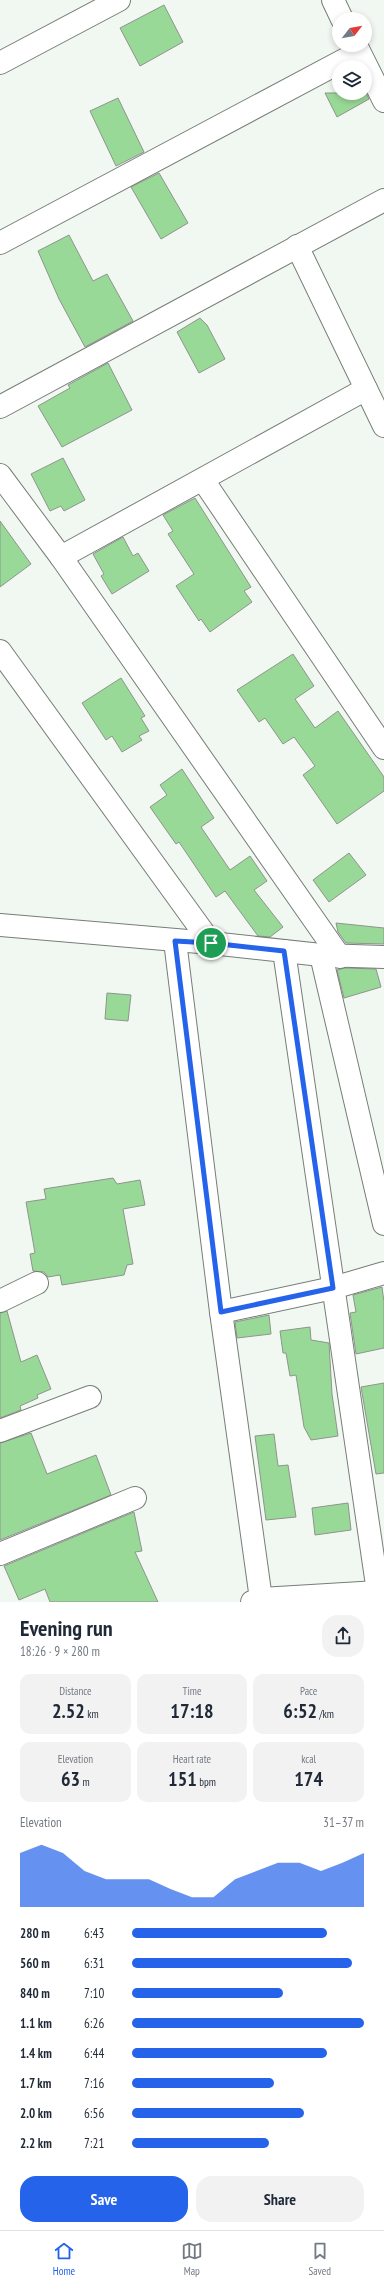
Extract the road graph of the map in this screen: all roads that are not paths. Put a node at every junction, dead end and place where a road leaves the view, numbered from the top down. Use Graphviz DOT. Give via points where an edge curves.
graph roads {
  1 [pos="119,0"];
  2 [pos="333,0"];
  3 [pos="339,12"];
  4 [pos="351,52"];
  5 [pos="359,52"];
  6 [pos="0,64"];
  7 [pos="384,102"];
  8 [pos="384,200"];
  9 [pos="0,243"];
  10 [pos="297,246"];
  11 [pos="366,389"];
  12 [pos="0,407"];
  13 [pos="384,426"];
  14 [pos="0,475"];
  15 [pos="204,480"];
  16 [pos="61,558"];
  17 [pos="0,651"];
  18 [pos="384,748"];
  19 [pos="0,925"];
  20 [pos="175,941"];
  21 [pos="211,943"];
  22 [pos="284,951"];
  23 [pos="331,956"];
  24 [pos="384,957"];
  25 [pos="384,1224"];
  26 [pos="384,1273"];
  27 [pos="37,1283"];
  28 [pos="333,1288"];
  29 [pos="0,1301"];
  30 [pos="221,1312"];
  31 [pos="90,1397"];
  32 [pos="0,1431"];
  33 [pos="136,1498"];
  34 [pos="0,1554"];
  35 [pos="381,1593"];
  36 [pos="256,1600"];
  1 -- 6 [label="street"];
  2 -- 3 [label="street"];
  4 -- 9 [label="street"];
  5 -- 7 [label="street"];
  8 -- 10 [label="street"];
  10 -- 11 [label="street"];
  10 -- 12 [label="street"];
  11 -- 13 [label="street"];
  11 -- 15 [label="street"];
  14 -- 16 [label="street"];
  15 -- 16 [label="street"];
  15 -- 18 [label="street"];
  16 -- 23 [label="street"];
  17 -- 21 [label="street"];
  19 -- 20 [label="street"];
  20 -- 21 [label="street"];
  20 -- 30 [label="street"];
  21 -- 22 [label="street"];
  22 -- 23 [label="street"];
  22 -- 28 [label="street"];
  23 -- 24 [label="street"];
  23 -- 25 [label="street"];
  26 -- 28 [label="street"];
  27 -- 29 [label="street"];
  28 -- 30 [label="street"];
  28 -- 35 [label="street"];
  30 -- 36 [label="street"];
  31 -- 32 [label="street"];
  33 -- 34 [label="street"];
  35 -- 36 [label="street"];
}
